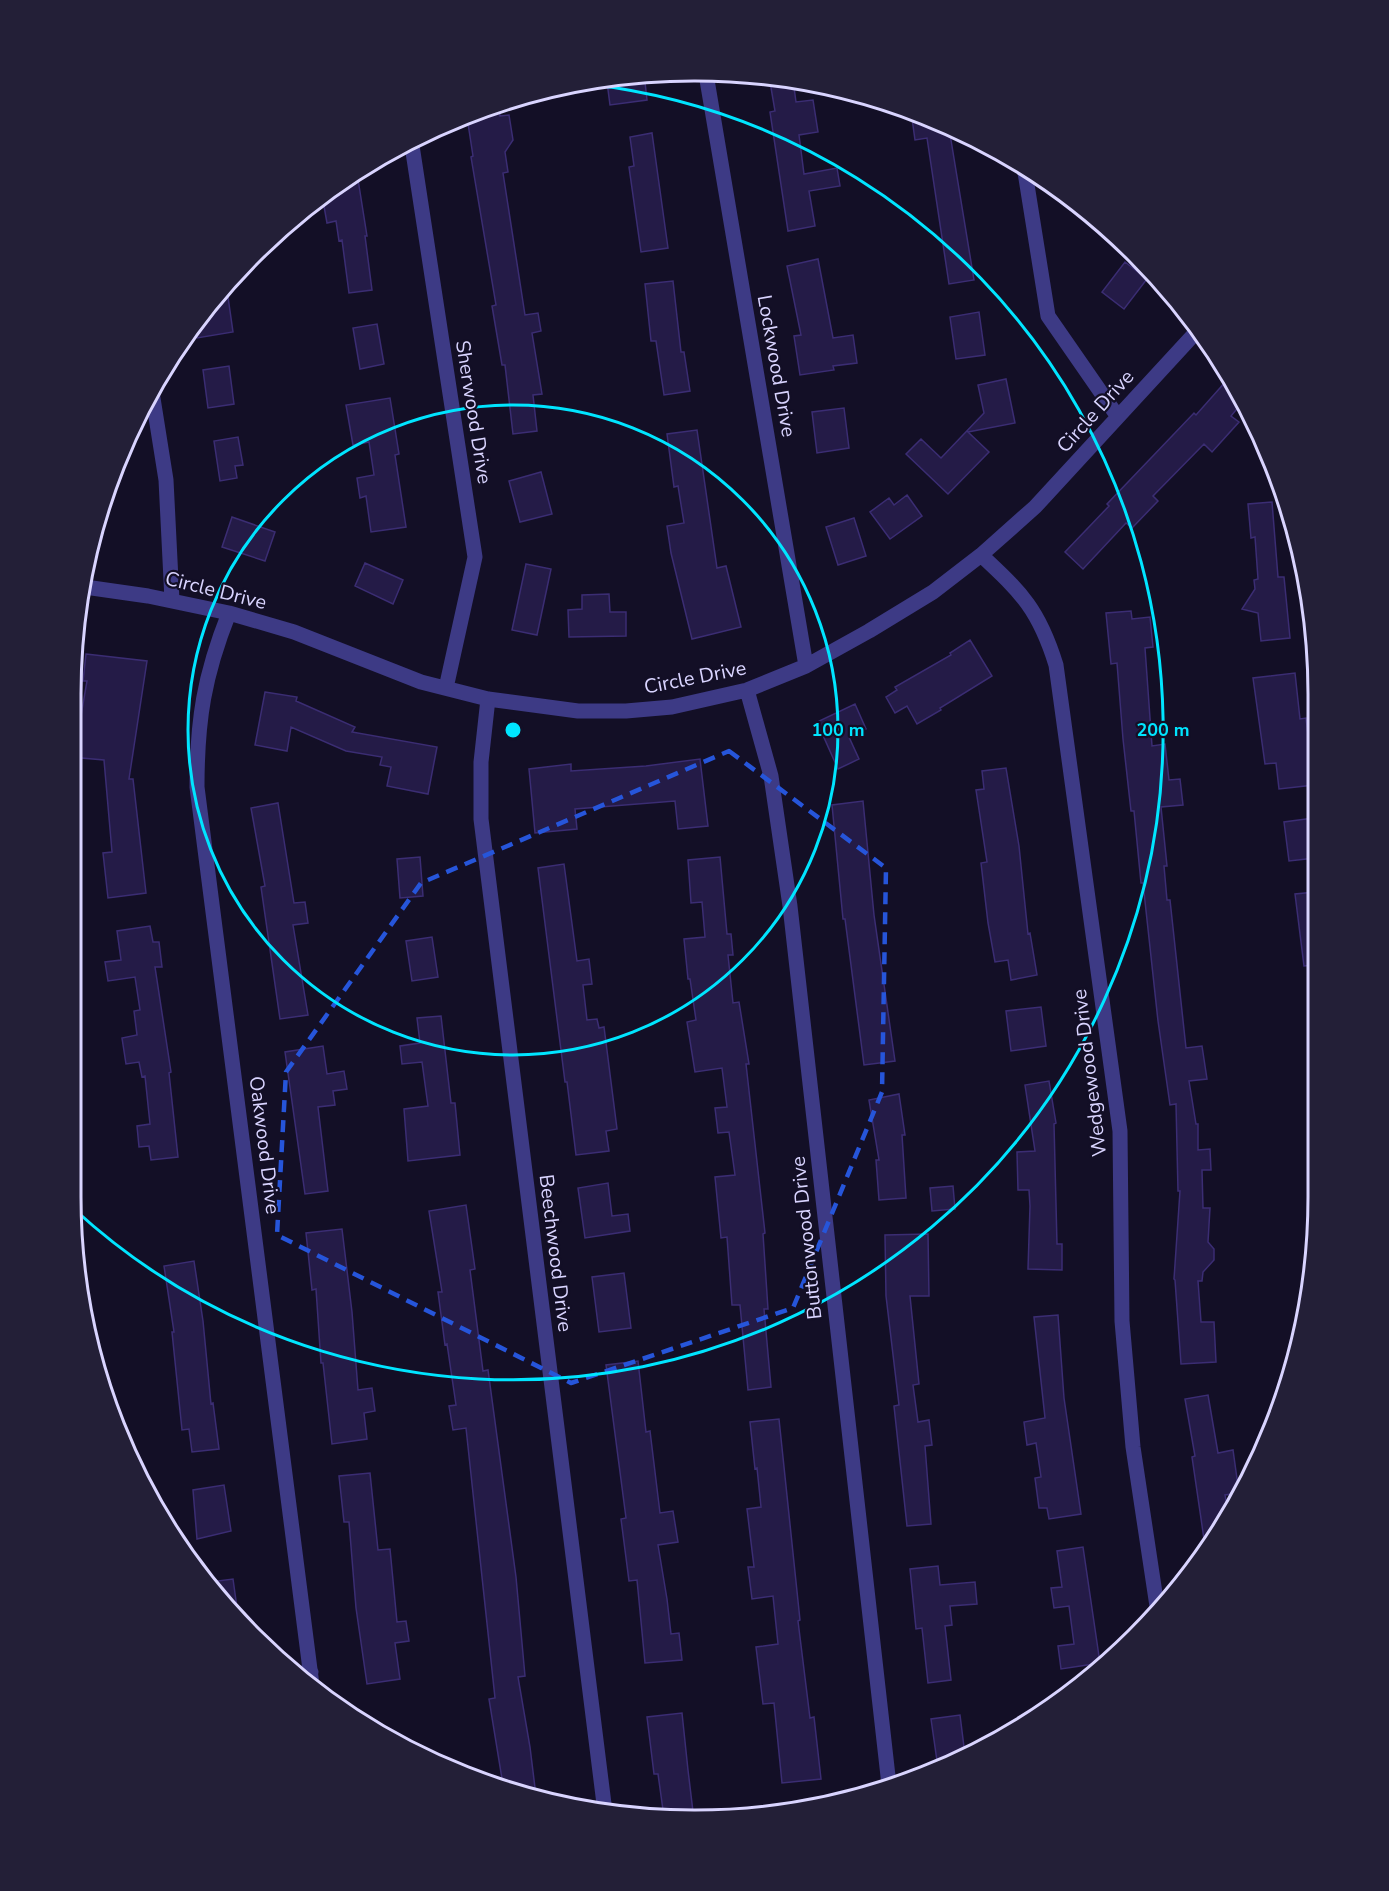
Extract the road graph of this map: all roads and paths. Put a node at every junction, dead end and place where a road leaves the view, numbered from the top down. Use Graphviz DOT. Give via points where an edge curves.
graph roads {
  1 [pos="707,81"];
  2 [pos="413,150"];
  3 [pos="1026,178"];
  4 [pos="1192,336"];
  5 [pos="154,405"];
  6 [pos="1118,417"];
  7 [pos="981,555"];
  8 [pos="91,588"];
  9 [pos="172,600"];
  10 [pos="229,613"];
  11 [pos="806,666"];
  12 [pos="446,688"];
  13 [pos="747,690"];
  14 [pos="488,699"];
  15 [pos="1156,1601"];
  16 [pos="312,1675"];
  17 [pos="888,1778"];
  18 [pos="604,1803"];
  1 -- 11 [label="street, Lockwood Drive"];
  2 -- 12 [label="street, Sherwood Drive" via="475,557"];
  3 -- 6 [label="street" via="1048,316"];
  4 -- 6 [label="street, Circle Drive"];
  5 -- 9 [label="street" via="166,480"];
  6 -- 7 [label="street, Circle Drive" via="1035,507"];
  7 -- 11 [label="street, Circle Drive" via="933,592"];
  7 -- 15 [label="street, Wedgewood Drive" via="1015,587 1034,612 1056,665 1120,1131 1122,1321 1133,1447"];
  8 -- 9 [label="street, Circle Drive"];
  9 -- 10 [label="street, Circle Drive"];
  10 -- 12 [label="street, Circle Drive" via="294,632 421,682"];
  10 -- 16 [label="street, Oakwood Drive" via="204,691 197,742 197,787"];
  11 -- 13 [label="street, Circle Drive"];
  12 -- 14 [label="street, Circle Drive"];
  13 -- 14 [label="street, Circle Drive" via="672,707 626,711 579,711"];
  13 -- 17 [label="street, Buttonwood Drive" via="771,776 790,906"];
  14 -- 18 [label="street, Beechwood Drive" via="481,762 481,819"];
}
